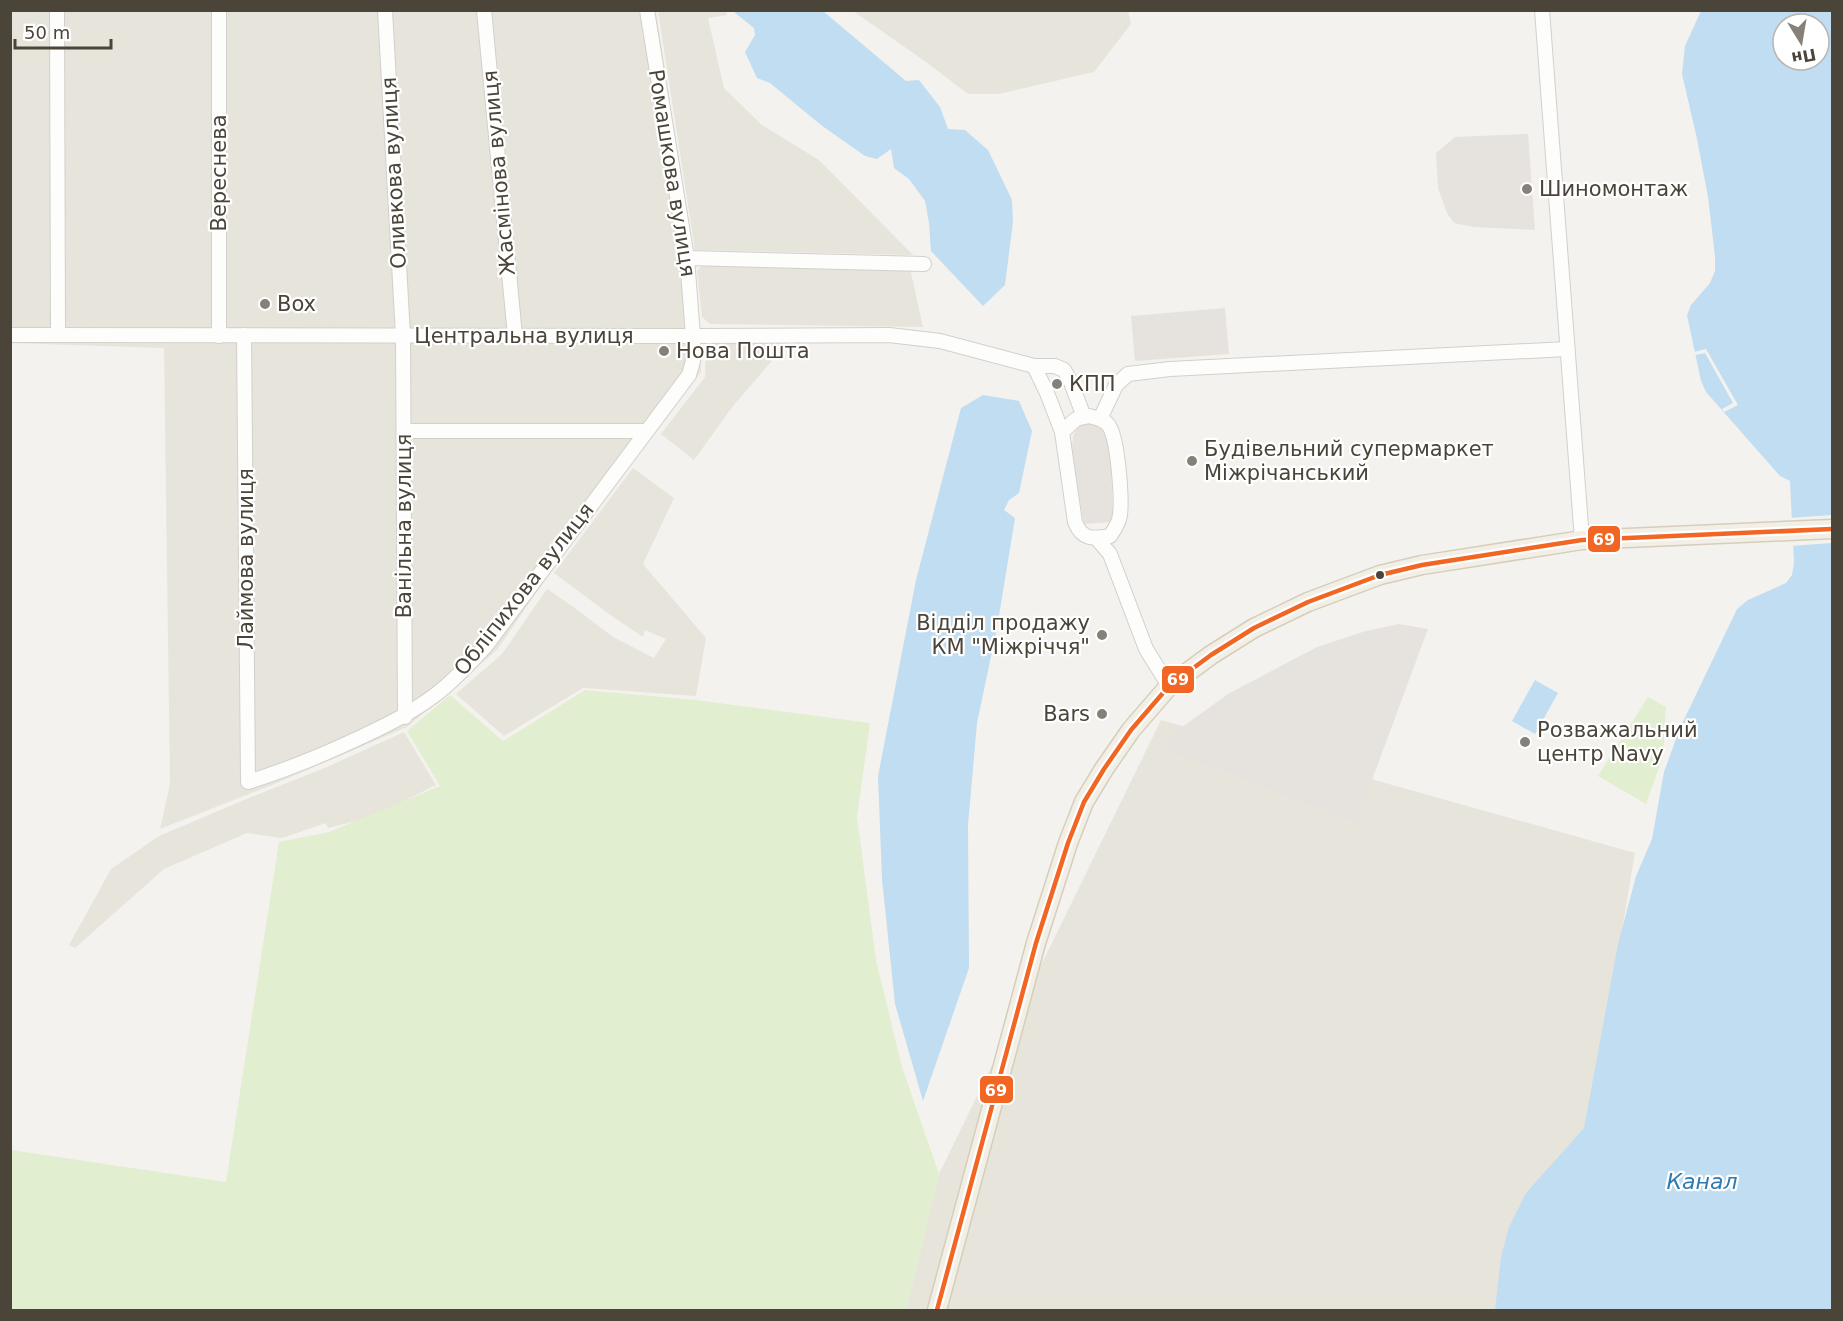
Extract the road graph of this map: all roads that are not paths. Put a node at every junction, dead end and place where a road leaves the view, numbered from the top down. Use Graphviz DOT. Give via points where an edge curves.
graph roads {
  1 [pos="57,10"];
  2 [pos="219,10"];
  3 [pos="385,10"];
  4 [pos="484,10"];
  5 [pos="647,10"];
  6 [pos="1542,10"];
  7 [pos="687,258"];
  8 [pos="924,264"];
  9 [pos="10,335"];
  10 [pos="58,335"];
  11 [pos="244,335"];
  12 [pos="219,336"];
  13 [pos="403,336"];
  14 [pos="514,336"];
  15 [pos="693,336"];
  16 [pos="1567,349"];
  17 [pos="1034,366"];
  18 [pos="1084,417"];
  19 [pos="1100,419"];
  20 [pos="404,431"];
  21 [pos="646,431"];
  22 [pos="1062,432"];
  23 [pos="1833,529"];
  24 [pos="1103,537"];
  25 [pos="1582,540"];
  26 [pos="1169,686"];
  27 [pos="405,717"];
  28 [pos="248,782"];
  29 [pos="937,1311"];
  1 -- 10 [label="street"];
  2 -- 12 [label="street, Вереснева"];
  3 -- 13 [label="street, Оливкова вулиця"];
  4 -- 14 [label="street, Жасмінова вулиця"];
  5 -- 7 [label="street, Ромашкова вулиця"];
  6 -- 16 [label="street"];
  7 -- 8 [label="street"];
  7 -- 15 [label="street, Ромашкова вулиця"];
  9 -- 10 [label="street, Центральна вулиця"];
  10 -- 12 [label="street, Центральна вулиця"];
  11 -- 12 [label="street, Центральна вулиця"];
  11 -- 13 [label="street, Центральна вулиця"];
  11 -- 28 [label="street, Лаймова вулиця"];
  13 -- 14 [label="street, Центральна вулиця"];
  13 -- 20 [label="street, Ванільна вулиця"];
  14 -- 15 [label="street, Центральна вулиця"];
  15 -- 17 [label="street, Центральна вулиця" via="889,334 940,341"];
  15 -- 21 [label="street, Обліпихова вулиця" via="689,375"];
  16 -- 19 [label="street" via="1128,374 1116,385"];
  16 -- 25 [label="street"];
  17 -- 18 [label="street, Центральна вулиця" via="1064,370"];
  17 -- 22 [label="street"];
  18 -- 19 [label="street"];
  18 -- 22 [label="street"];
  19 -- 24 [label="street" via="1113,433 1120,515 1117,526"];
  20 -- 21 [label="street"];
  20 -- 27 [label="street, Ванільна вулиця"];
  21 -- 27 [label="street, Обліпихова вулиця" via="485,647 452,681"];
  22 -- 24 [label="street" via="1074,522 1085,536"];
  23 -- 25 [label="main road"];
  24 -- 26 [label="street" via="1146,649"];
  25 -- 26 [label="main road" via="1422,565 1358,583 1254,628"];
  26 -- 29 [label="main road" via="1104,769 1084,802 1068,843 1036,943"];
  27 -- 28 [label="street, Обліпихова вулиця" via="328,753"];
}
